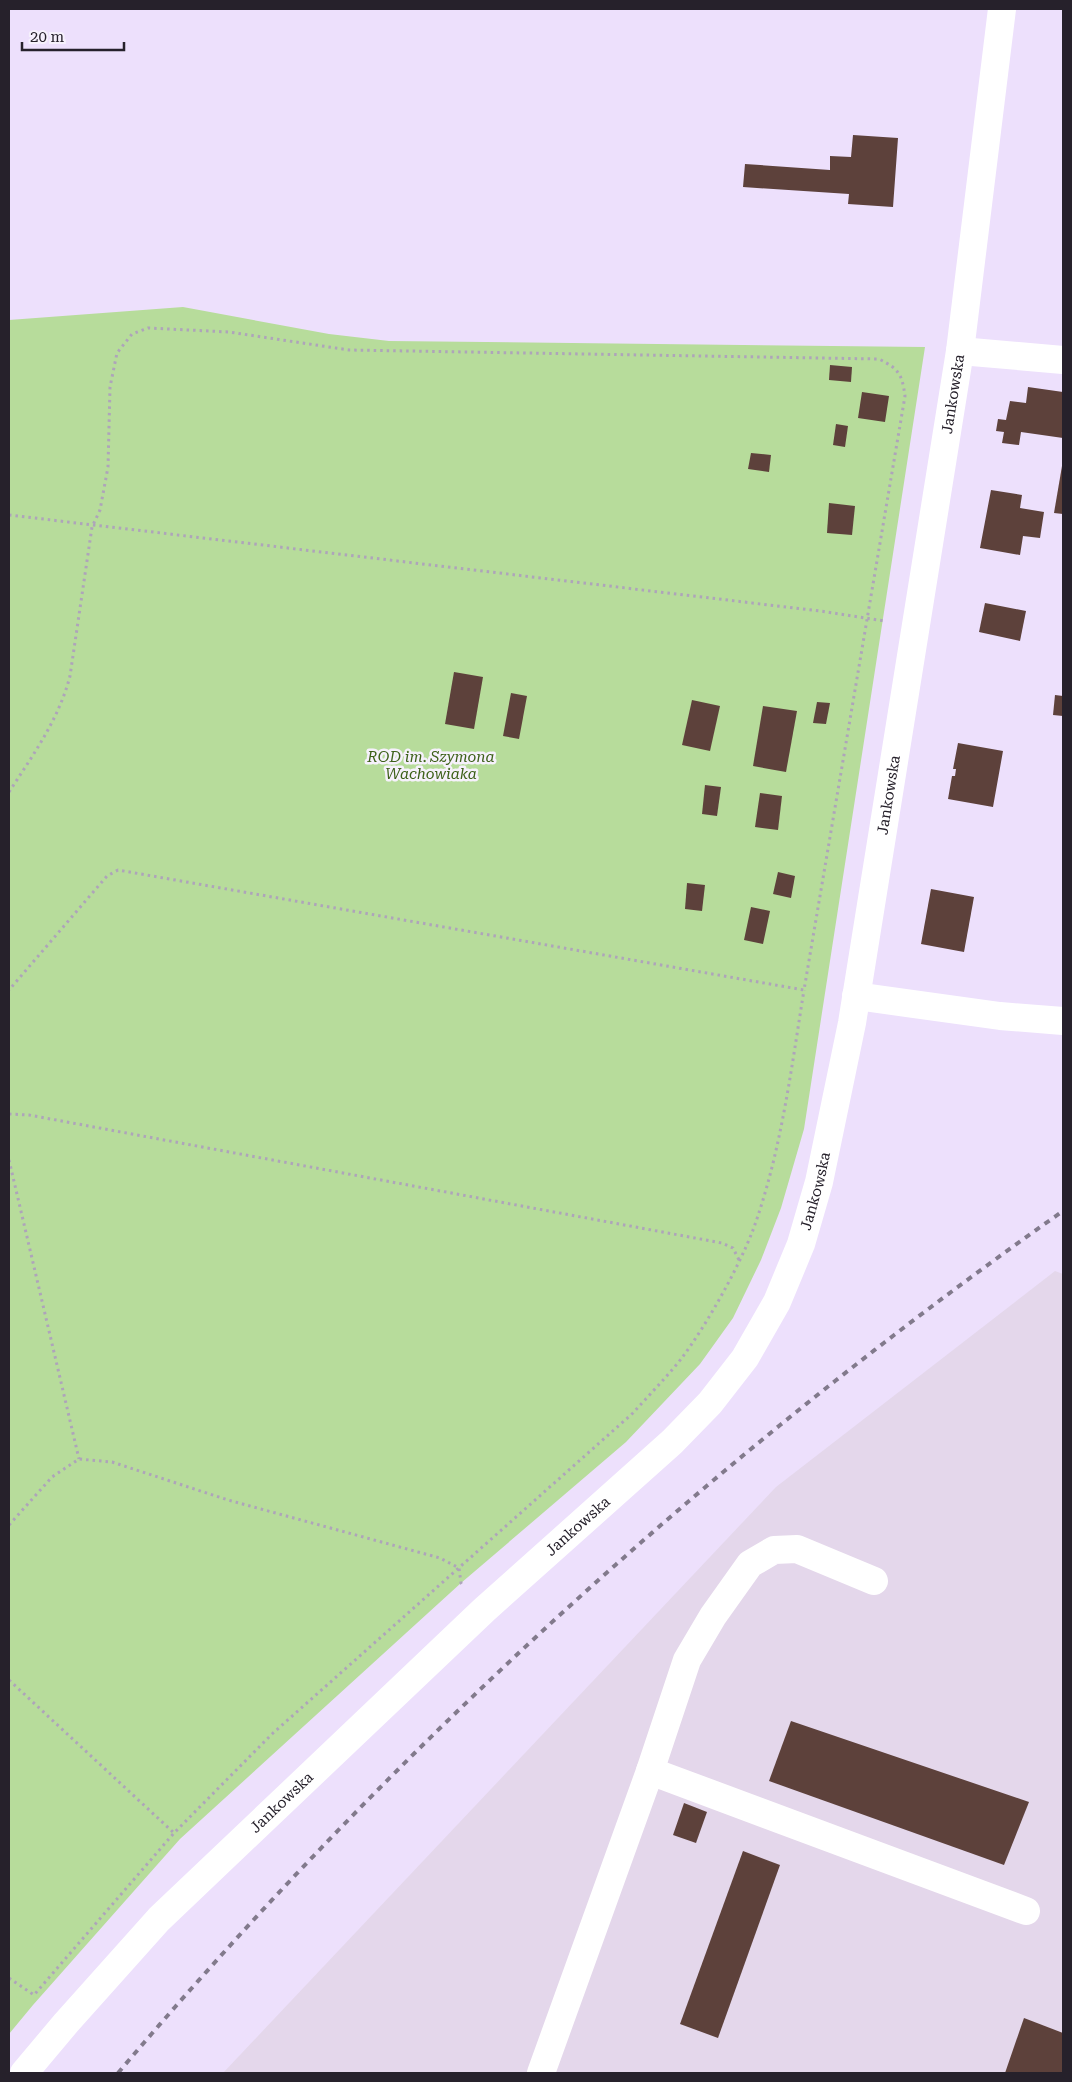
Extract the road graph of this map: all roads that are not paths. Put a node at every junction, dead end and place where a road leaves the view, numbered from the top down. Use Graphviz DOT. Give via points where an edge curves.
graph roads {
  1 [pos="1002,9"];
  2 [pos="960,351"];
  3 [pos="1063,360"];
  4 [pos="856,996"];
  5 [pos="1063,1021"];
  6 [pos="874,1581"];
  7 [pos="650,1771"];
  8 [pos="1026,1911"];
  9 [pos="24,2073"];
  10 [pos="540,2073"];
  1 -- 2 [label="street, Jankowska"];
  2 -- 3 [label="street"];
  2 -- 4 [label="street, Jankowska"];
  4 -- 5 [label="street" via="1000,1016"];
  4 -- 9 [label="street, Jankowska" via="820,1182 801,1244 777,1302 745,1358 710,1403 672,1442 484,1610 160,1919"];
  6 -- 7 [label="street" via="798,1549 774,1550 750,1564 713,1616 688,1660"];
  7 -- 8 [label="street"];
  7 -- 10 [label="street"];
}
